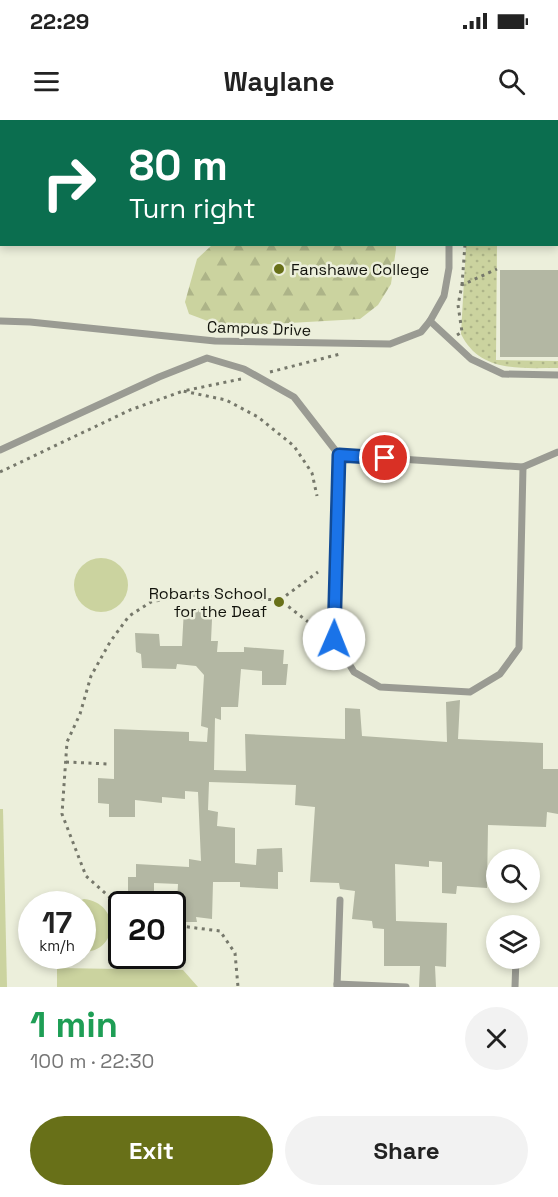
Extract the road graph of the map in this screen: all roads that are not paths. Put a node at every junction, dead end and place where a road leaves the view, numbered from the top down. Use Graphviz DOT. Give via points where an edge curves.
graph roads {
  1 [pos="449,246"];
  2 [pos="0,321"];
  3 [pos="430,321"];
  4 [pos="558,375"];
  5 [pos="0,450"];
  6 [pos="558,452"];
  7 [pos="339,455"];
  8 [pos="523,467"];
  9 [pos="340,900"];
  10 [pos="516,969"];
  11 [pos="337,985"];
  12 [pos="406,987"];
  13 [pos="515,987"];
  1 -- 3 [label="lane, Campus Drive" via="444,296"];
  2 -- 3 [label="lane, Campus Drive" via="215,341 390,344 421,332"];
  3 -- 4 [label="lane" via="471,359 503,374"];
  5 -- 7 [label="lane" via="159,376 207,358 244,369 294,397"];
  6 -- 8 [label="lane"];
  7 -- 8 [label="lane"];
  7 -- 8 [label="lane" via="334,639 354,672 380,687 470,692 500,674 519,648"];
  9 -- 11 [label="lane"];
  10 -- 13 [label="lane"];
  11 -- 12 [label="lane"];
}
